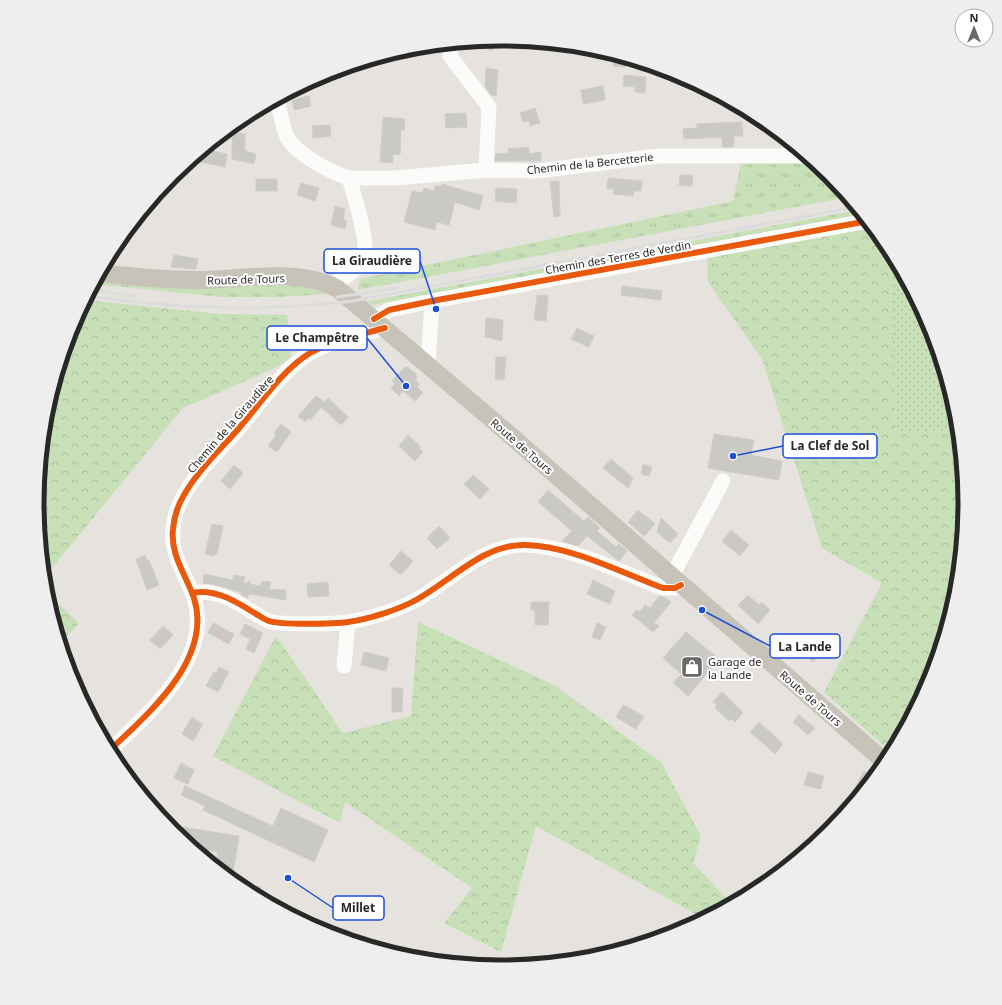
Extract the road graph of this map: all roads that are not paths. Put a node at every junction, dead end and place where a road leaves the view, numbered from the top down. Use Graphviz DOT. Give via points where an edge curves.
graph roads {
  1 [pos="451,48"];
  2 [pos="278,104"];
  3 [pos="798,156"];
  4 [pos="486,170"];
  5 [pos="349,178"];
  6 [pos="862,222"];
  7 [pos="105,274"];
  8 [pos="332,285"];
  9 [pos="432,301"];
  10 [pos="379,323"];
  11 [pos="428,365"];
  12 [pos="723,481"];
  13 [pos="676,580"];
  14 [pos="192,593"];
  15 [pos="348,622"];
  16 [pos="344,666"];
  17 [pos="114,746"];
  18 [pos="880,758"];
  1 -- 4 [label="street" via="450,56 489,107"];
  2 -- 5 [label="street" via="287,136 291,141 312,160 330,171"];
  3 -- 4 [label="street, Chemin de la Bercetterie" via="659,156 544,170"];
  4 -- 5 [label="street, Chemin de la Bercetterie" via="395,178"];
  5 -- 8 [label="street" via="364,236 365,256 362,264"];
  6 -- 9 [label="street, Chemin des Terres de Verdin"];
  7 -- 8 [label="main road, Route de Tours" via="170,280 292,277"];
  8 -- 10 [label="main road, Route de Tours"];
  9 -- 10 [label="street, Chemin des Terres de Verdin" via="389,310"];
  9 -- 11 [label="street"];
  10 -- 11 [label="main road, Route de Tours"];
  10 -- 14 [label="street, Chemin de la Giraudière" via="303,358 277,383 184,495 175,516 172,539"];
  11 -- 13 [label="main road, Route de Tours"];
  12 -- 13 [label="street"];
  13 -- 15 [label="street" via="675,588 663,588 550,547 524,545 500,549 483,556 417,600 396,609"];
  13 -- 18 [label="main road, Route de Tours"];
  14 -- 15 [label="street" via="200,591 231,599 269,621"];
  14 -- 17 [label="street, Chemin de la Giraudière" via="198,628 192,650 160,701"];
  15 -- 16 [label="street"];
}
